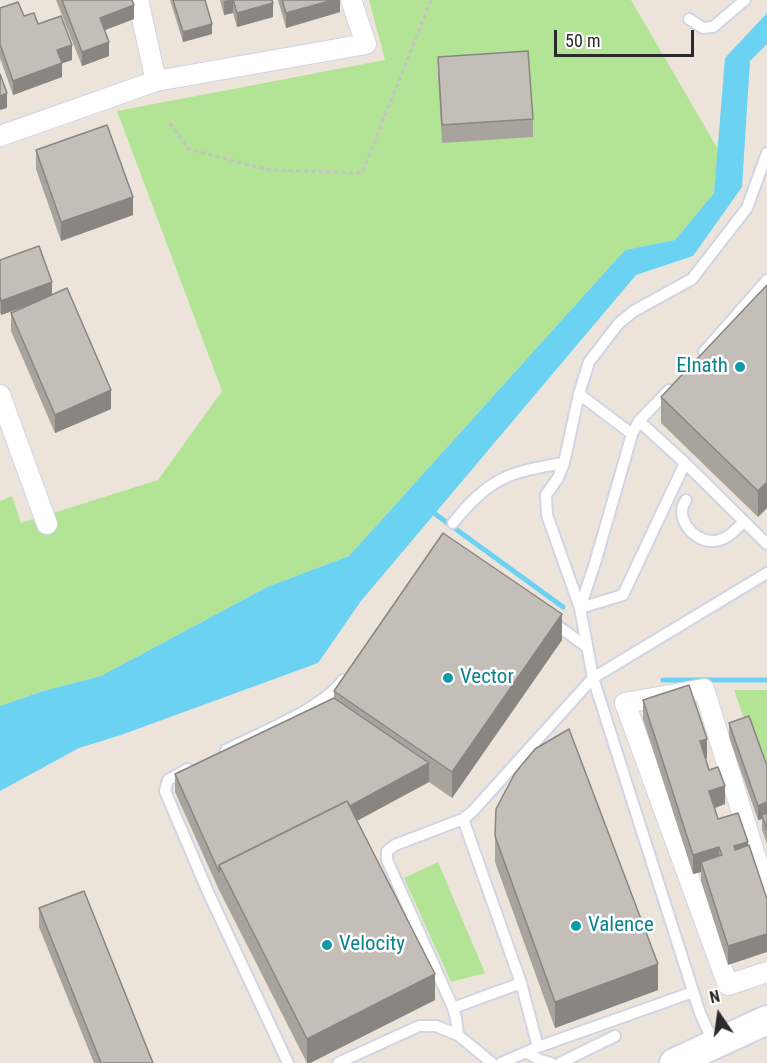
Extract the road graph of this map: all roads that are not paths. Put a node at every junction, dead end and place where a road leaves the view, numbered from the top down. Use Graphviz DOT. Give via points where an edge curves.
graph roads {
  1 [pos="138,0"];
  2 [pos="351,0"];
  3 [pos="745,0"];
  4 [pos="689,19"];
  5 [pos="156,81"];
  6 [pos="0,136"];
  7 [pos="767,153"];
  8 [pos="767,280"];
  9 [pos="695,362"];
  10 [pos="679,379"];
  11 [pos="579,394"];
  12 [pos="0,395"];
  13 [pos="639,421"];
  14 [pos="632,434"];
  15 [pos="564,463"];
  16 [pos="685,463"];
  17 [pos="686,500"];
  18 [pos="744,522"];
  19 [pos="453,523"];
  20 [pos="47,524"];
  21 [pos="767,544"];
  22 [pos="767,573"];
  23 [pos="580,608"];
  24 [pos="539,611"];
  25 [pos="587,647"];
  26 [pos="349,671"];
  27 [pos="593,678"];
  28 [pos="216,755"];
  29 [pos="195,765"];
  30 [pos="463,819"];
  31 [pos="767,894"];
  32 [pos="767,972"];
  33 [pos="522,983"];
  34 [pos="693,992"];
  35 [pos="453,1008"];
  36 [pos="767,1020"];
  37 [pos="458,1035"];
  38 [pos="615,1036"];
  39 [pos="538,1047"];
  40 [pos="526,1052"];
  41 [pos="697,1055"];
  42 [pos="288,1063"];
  43 [pos="338,1063"];
  44 [pos="492,1063"];
  45 [pos="501,1063"];
  46 [pos="550,1063"];
  47 [pos="560,1063"];
  1 -- 5 [label="street"];
  2 -- 5 [label="street" via="366,44"];
  3 -- 4 [label="lane" via="712,27 703,28"];
  5 -- 6 [label="street"];
  7 -- 11 [label="lane" via="747,208 692,279 619,323 589,362"];
  8 -- 9 [label="lane"];
  10 -- 13 [label="lane"];
  11 -- 14 [label="lane"];
  11 -- 15 [label="lane"];
  12 -- 20 [label="street"];
  13 -- 14 [label="lane"];
  13 -- 16 [label="lane"];
  14 -- 23 [label="lane"];
  15 -- 19 [label="lane" via="498,479"];
  15 -- 23 [label="lane" via="545,503"];
  16 -- 18 [label="lane"];
  16 -- 23 [label="lane" via="623,596"];
  17 -- 18 [label="lane" via="681,512 685,523 700,539 724,539"];
  18 -- 21 [label="lane"];
  22 -- 27 [label="lane"];
  23 -- 25 [label="lane"];
  24 -- 25 [label="lane"];
  25 -- 27 [label="lane"];
  26 -- 28 [label="lane" via="336,690 320,703"];
  27 -- 30 [label="lane"];
  27 -- 34 [label="lane"];
  29 -- 42 [label="lane" via="168,780 165,791"];
  30 -- 33 [label="lane"];
  30 -- 35 [label="lane" via="387,851 387,860"];
  31 -- 32 [label="street" via="704,689 625,703 728,985"];
  33 -- 35 [label="lane"];
  33 -- 39 [label="lane"];
  34 -- 39 [label="lane"];
  34 -- 41 [label="lane" via="700,1014"];
  35 -- 37 [label="lane"];
  36 -- 41 [label="street"];
  37 -- 43 [label="lane" via="436,1026 419,1026"];
  37 -- 44 [label="lane"];
  38 -- 47 [label="lane"];
  39 -- 40 [label="lane"];
  40 -- 45 [label="lane"];
  40 -- 46 [label="lane"];
}
